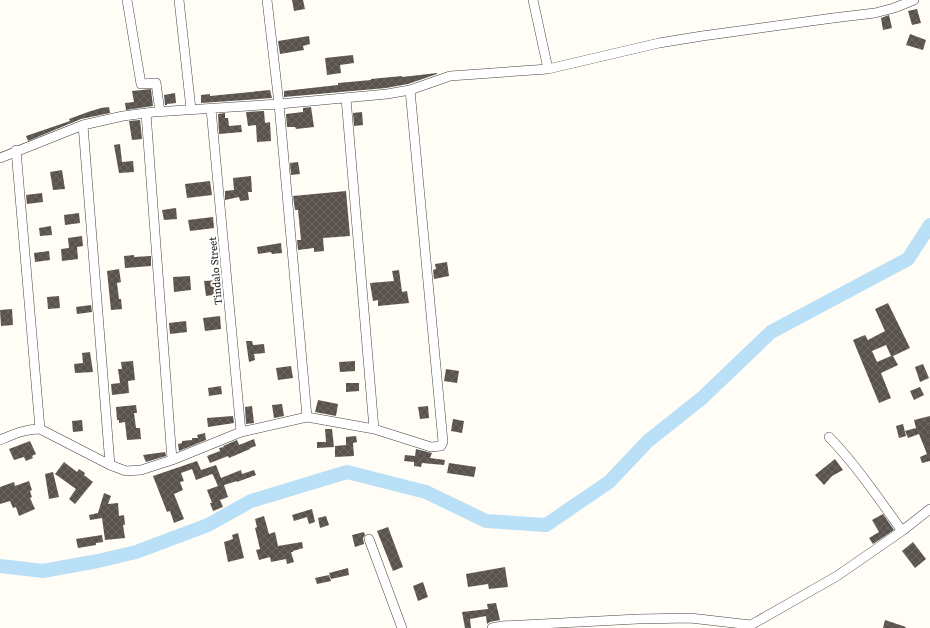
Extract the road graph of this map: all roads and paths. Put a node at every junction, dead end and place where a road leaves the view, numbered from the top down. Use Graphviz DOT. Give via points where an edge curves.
graph roads {
  1 [pos="128,0"];
  2 [pos="179,0"];
  3 [pos="267,0"];
  4 [pos="533,0"];
  5 [pos="914,0"];
  6 [pos="548,69"];
  7 [pos="410,90"];
  8 [pos="346,98"];
  9 [pos="279,104"];
  10 [pos="211,108"];
  11 [pos="191,109"];
  12 [pos="160,112"];
  13 [pos="146,113"];
  14 [pos="83,125"];
  15 [pos="16,150"];
  16 [pos="0,158"];
  17 [pos="307,417"];
  18 [pos="374,429"];
  19 [pos="40,430"];
  20 [pos="241,432"];
  21 [pos="829,437"];
  22 [pos="0,440"];
  23 [pos="172,460"];
  24 [pos="110,465"];
  25 [pos="930,509"];
  26 [pos="902,531"];
  27 [pos="369,538"];
  28 [pos="752,627"];
  29 [pos="402,628"];
  30 [pos="492,628"];
  1 -- 12 [label="street" via="141,84 156,84"];
  2 -- 11 [label="street"];
  3 -- 9 [label="street"];
  4 -- 6 [label="street"];
  5 -- 6 [label="street" via="875,13 659,43"];
  6 -- 7 [label="street" via="450,76"];
  7 -- 8 [label="street"];
  7 -- 18 [label="street" via="443,442 441,446 431,447"];
  8 -- 9 [label="street"];
  8 -- 18 [label="street"];
  9 -- 10 [label="street"];
  9 -- 17 [label="street"];
  10 -- 11 [label="street"];
  10 -- 20 [label="street, Tindalo Street"];
  11 -- 12 [label="street"];
  12 -- 13 [label="street"];
  13 -- 14 [label="street"];
  13 -- 23 [label="street"];
  14 -- 15 [label="street"];
  14 -- 24 [label="street"];
  15 -- 16 [label="street"];
  15 -- 19 [label="street"];
  17 -- 18 [label="street"];
  17 -- 20 [label="street"];
  19 -- 22 [label="street" via="21,431"];
  19 -- 24 [label="street"];
  20 -- 23 [label="street"];
  21 -- 26 [label="street" via="864,477"];
  23 -- 24 [label="street" via="141,470 126,471"];
  25 -- 26 [label="street"];
  26 -- 28 [label="street" via="836,576"];
  27 -- 29 [label="street"];
  28 -- 30 [label="street" via="683,618"];
}
